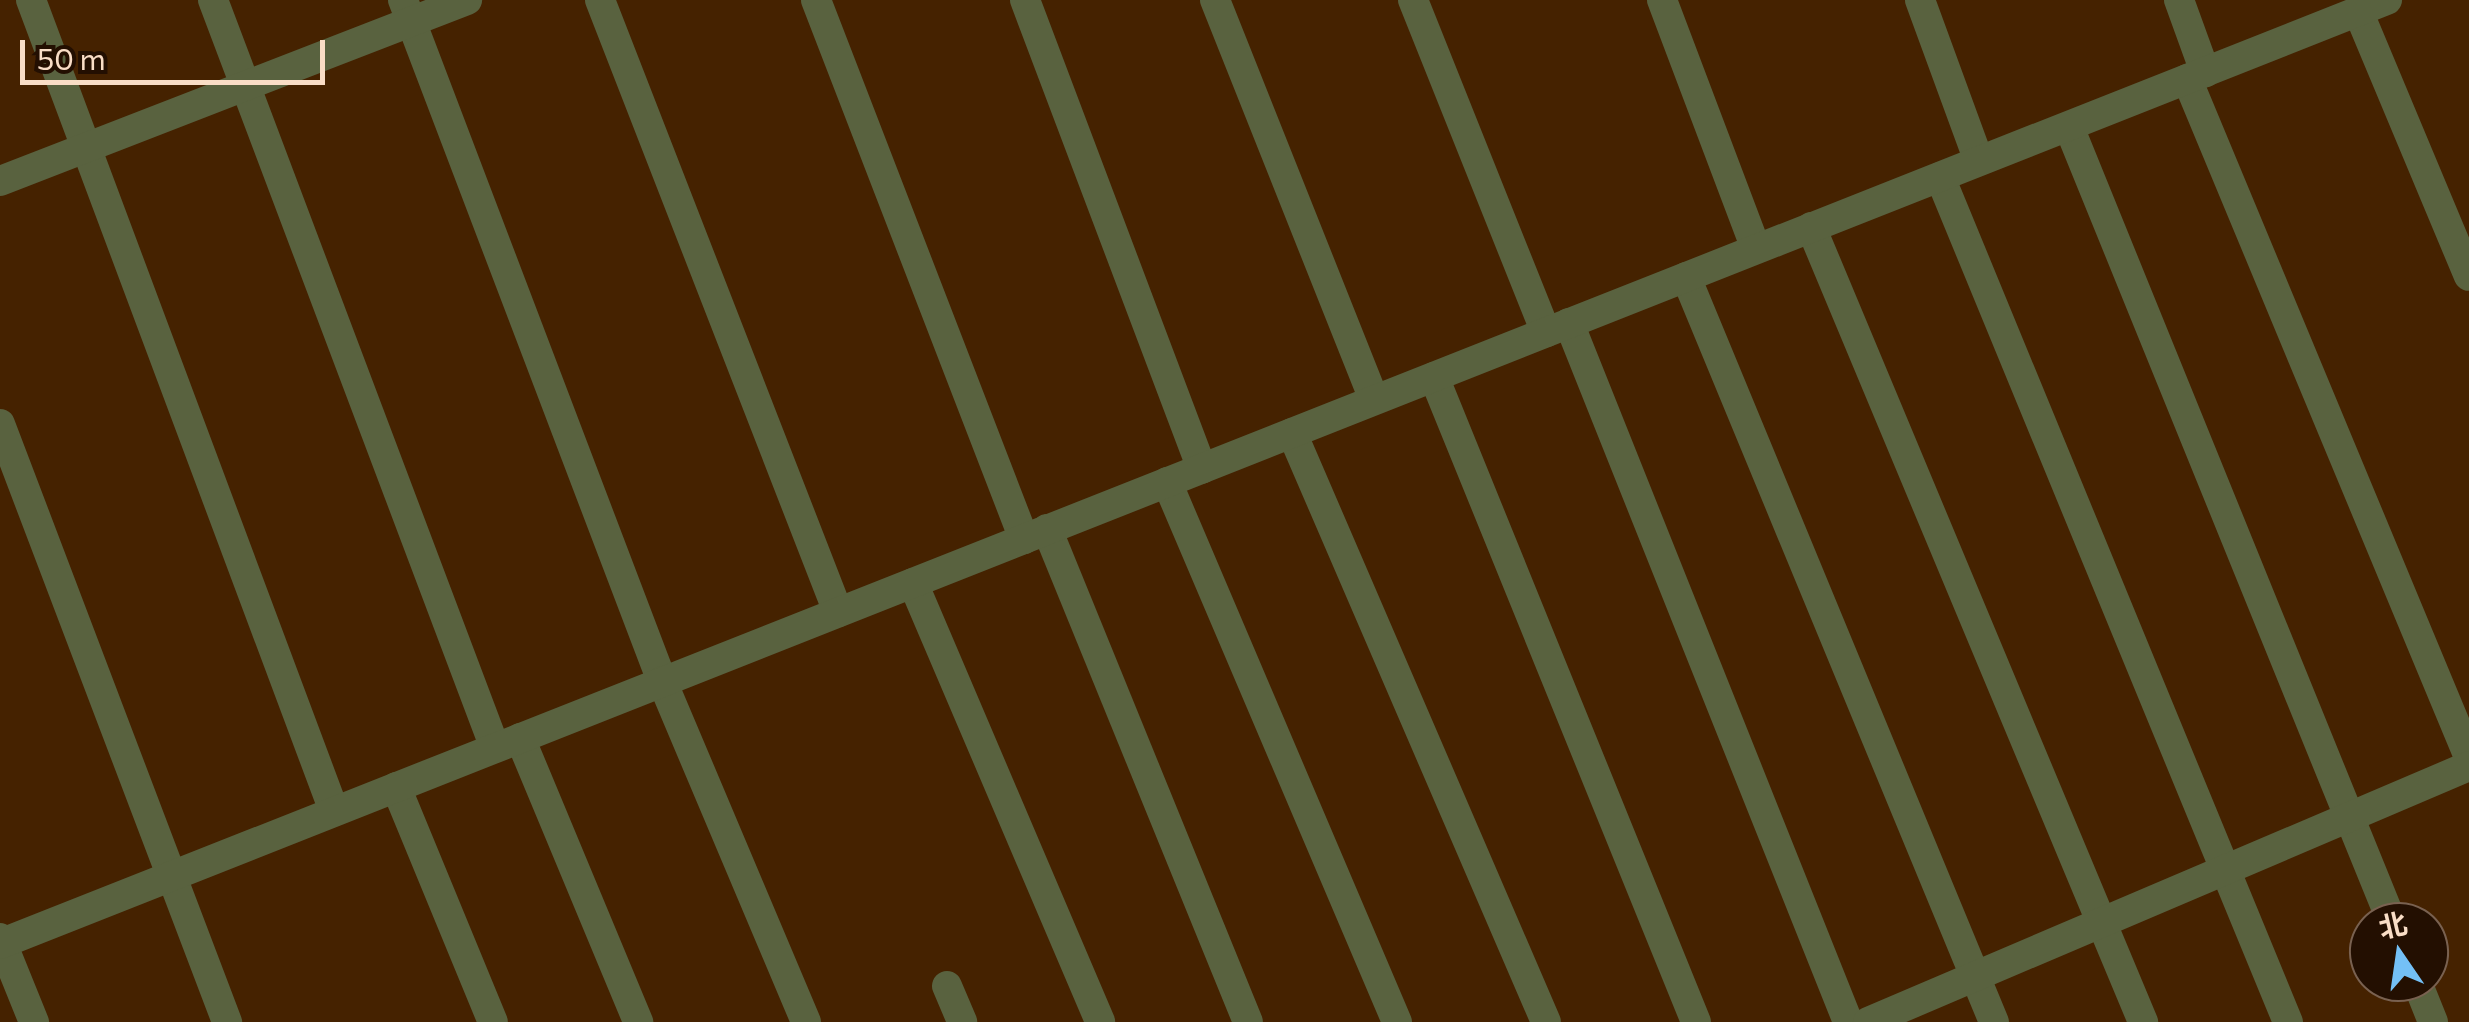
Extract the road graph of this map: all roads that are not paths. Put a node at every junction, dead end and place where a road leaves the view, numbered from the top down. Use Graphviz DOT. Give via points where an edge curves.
graph roads {
  1 [pos="31,0"];
  2 [pos="213,0"];
  3 [pos="467,0"];
  4 [pos="600,0"];
  5 [pos="816,0"];
  6 [pos="1025,0"];
  7 [pos="1215,0"];
  8 [pos="1412,0"];
  9 [pos="1662,0"];
  10 [pos="1920,0"];
  11 [pos="2178,0"];
  12 [pos="2372,6"];
  13 [pos="407,11"];
  14 [pos="2196,76"];
  15 [pos="244,87"];
  16 [pos="2069,126"];
  17 [pos="84,149"];
  18 [pos="1979,160"];
  19 [pos="1940,177"];
  20 [pos="0,182"];
  21 [pos="1812,227"];
  22 [pos="1756,249"];
  23 [pos="2469,276"];
  24 [pos="1686,277"];
  25 [pos="1557,328"];
  26 [pos="1434,377"];
  27 [pos="1374,400"];
  28 [pos="0,424"];
  29 [pos="1292,432"];
  30 [pos="1202,469"];
  31 [pos="1167,482"];
  32 [pos="1035,534"];
  33 [pos="913,582"];
  34 [pos="838,612"];
  35 [pos="662,681"];
  36 [pos="507,743"];
  37 [pos="2469,757"];
  38 [pos="2469,766"];
  39 [pos="396,786"];
  40 [pos="334,811"];
  41 [pos="2348,818"];
  42 [pos="2224,870"];
  43 [pos="172,875"];
  44 [pos="2384,902"];
  45 [pos="2101,922"];
  46 [pos="1,941"];
  47 [pos="1974,977"];
  48 [pos="947,986"];
  49 [pos="34,1022"];
  50 [pos="227,1022"];
  51 [pos="493,1022"];
  52 [pos="638,1022"];
  53 [pos="806,1022"];
  54 [pos="962,1022"];
  55 [pos="1100,1022"];
  56 [pos="1248,1022"];
  57 [pos="1397,1022"];
  58 [pos="1546,1022"];
  59 [pos="1696,1022"];
  60 [pos="1848,1022"];
  61 [pos="1868,1022"];
  62 [pos="1994,1022"];
  63 [pos="2143,1022"];
  64 [pos="2288,1022"];
  1 -- 17 [label="street"];
  2 -- 15 [label="street"];
  3 -- 13 [label="street"];
  4 -- 34 [label="street"];
  5 -- 32 [label="street"];
  6 -- 30 [label="street"];
  7 -- 27 [label="street"];
  8 -- 25 [label="street"];
  9 -- 22 [label="street"];
  10 -- 18 [label="street"];
  11 -- 14 [label="street"];
  12 -- 14 [label="street"];
  12 -- 23 [label="street"];
  13 -- 15 [label="street"];
  13 -- 35 [label="street"];
  14 -- 16 [label="street"];
  14 -- 37 [label="street"];
  15 -- 17 [label="street"];
  15 -- 36 [label="street"];
  16 -- 18 [label="street"];
  16 -- 41 [label="street"];
  17 -- 20 [label="street"];
  17 -- 40 [label="street"];
  18 -- 19 [label="street"];
  19 -- 21 [label="street"];
  19 -- 42 [label="street"];
  21 -- 22 [label="street"];
  21 -- 45 [label="street"];
  22 -- 24 [label="street"];
  24 -- 25 [label="street"];
  24 -- 47 [label="street"];
  25 -- 26 [label="street"];
  25 -- 60 [label="street"];
  26 -- 27 [label="street"];
  26 -- 59 [label="street"];
  27 -- 29 [label="street"];
  28 -- 43 [label="street"];
  29 -- 30 [label="street"];
  29 -- 58 [label="street"];
  30 -- 31 [label="street"];
  31 -- 32 [label="street"];
  31 -- 57 [label="street"];
  32 -- 33 [label="street"];
  32 -- 56 [label="street"];
  33 -- 34 [label="street"];
  33 -- 55 [label="street"];
  34 -- 35 [label="street"];
  35 -- 36 [label="street"];
  35 -- 53 [label="street"];
  36 -- 39 [label="street"];
  36 -- 52 [label="street"];
  38 -- 41 [label="street"];
  39 -- 40 [label="street"];
  39 -- 51 [label="street"];
  40 -- 43 [label="street"];
  41 -- 42 [label="street"];
  41 -- 44 [label="street"];
  42 -- 45 [label="street"];
  42 -- 64 [label="street"];
  43 -- 46 [label="street"];
  43 -- 50 [label="street"];
  45 -- 47 [label="street"];
  45 -- 63 [label="street"];
  46 -- 49 [label="street"];
  47 -- 61 [label="street"];
  47 -- 62 [label="street"];
  48 -- 54 [label="street"];
}
